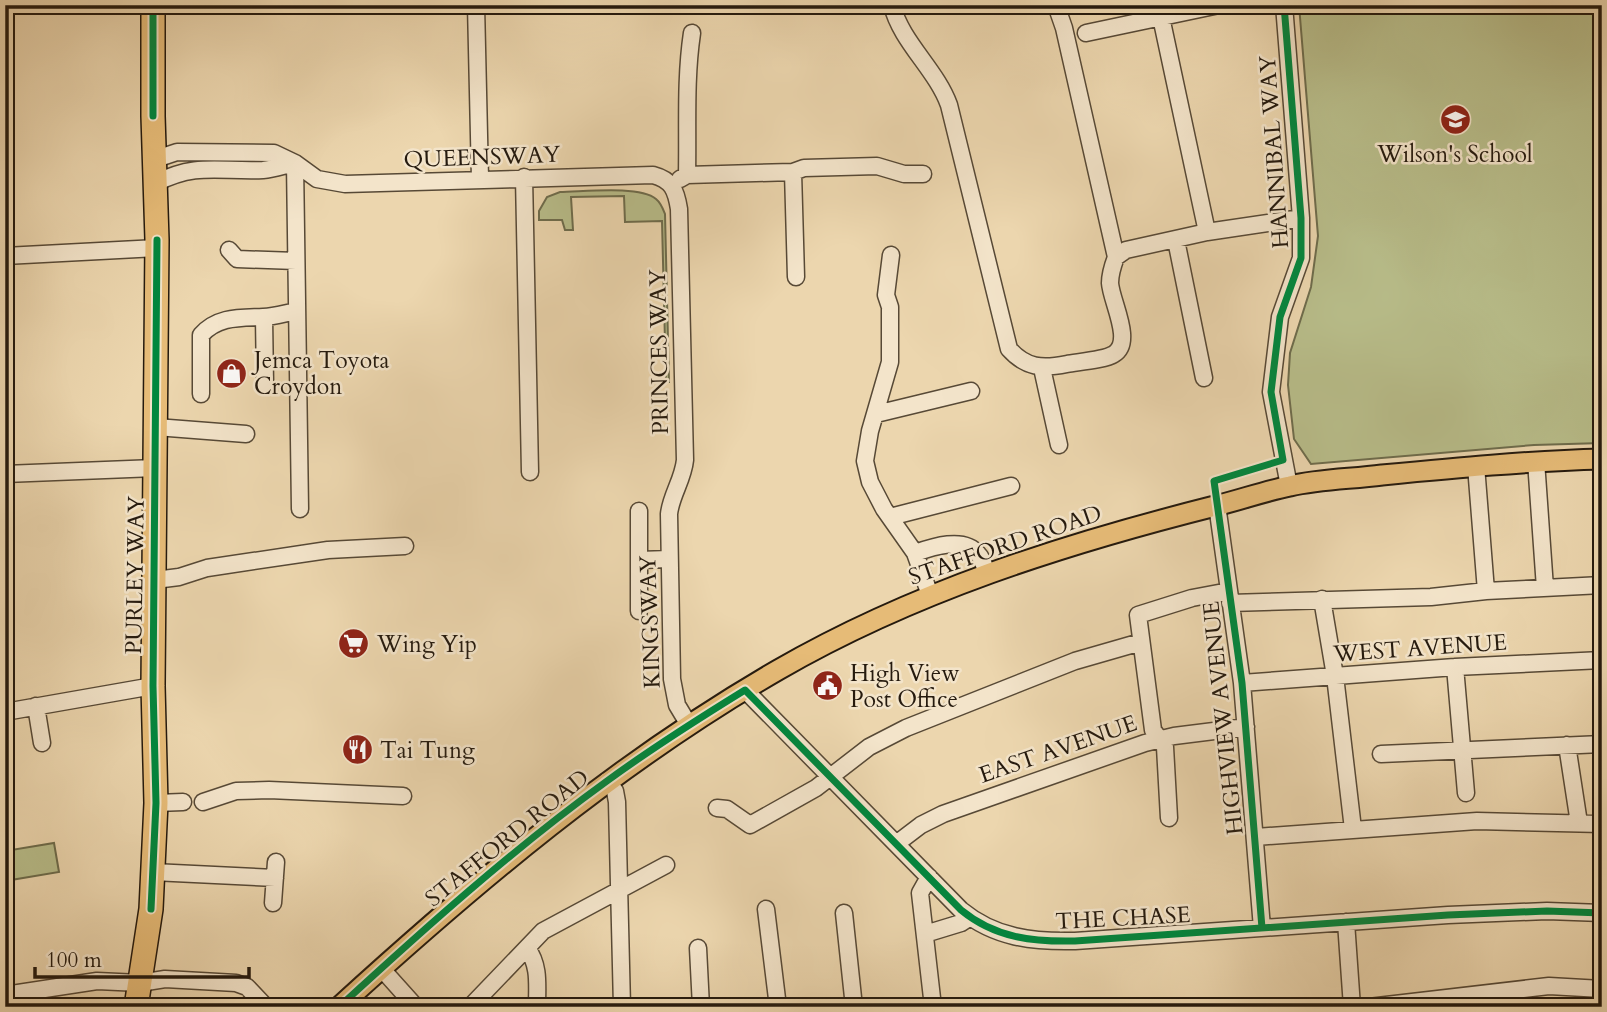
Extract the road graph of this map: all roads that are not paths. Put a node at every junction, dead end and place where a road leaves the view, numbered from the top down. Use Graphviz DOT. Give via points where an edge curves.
graph roads {
  1 [pos="153,5"];
  2 [pos="476,5"];
  3 [pos="891,5"];
  4 [pos="1056,5"];
  5 [pos="1219,5"];
  6 [pos="1284,5"];
  7 [pos="1161,17"];
  8 [pos="692,33"];
  9 [pos="1086,33"];
  10 [pos="156,159"];
  11 [pos="295,163"];
  12 [pos="793,172"];
  13 [pos="923,174"];
  14 [pos="687,176"];
  15 [pos="524,177"];
  16 [pos="480,178"];
  17 [pos="156,183"];
  18 [pos="673,186"];
  19 [pos="1301,218"];
  20 [pos="1207,232"];
  21 [pos="1176,240"];
  22 [pos="157,248"];
  23 [pos="229,250"];
  24 [pos="5,256"];
  25 [pos="891,256"];
  26 [pos="1116,257"];
  27 [pos="296,261"];
  28 [pos="796,276"];
  29 [pos="297,311"];
  30 [pos="264,317"];
  31 [pos="1042,368"];
  32 [pos="1204,378"];
  33 [pos="265,384"];
  34 [pos="971,391"];
  35 [pos="201,394"];
  36 [pos="876,414"];
  37 [pos="156,427"];
  38 [pos="246,435"];
  39 [pos="1059,445"];
  40 [pos="1602,459"];
  41 [pos="1535,461"];
  42 [pos="1475,466"];
  43 [pos="155,468"];
  44 [pos="530,472"];
  45 [pos="5,474"];
  46 [pos="1011,486"];
  47 [pos="1289,486"];
  48 [pos="1217,505"];
  49 [pos="300,509"];
  50 [pos="639,511"];
  51 [pos="669,514"];
  52 [pos="890,517"];
  53 [pos="405,546"];
  54 [pos="915,553"];
  55 [pos="669,559"];
  56 [pos="639,560"];
  57 [pos="987,574"];
  58 [pos="155,580"];
  59 [pos="1602,585"];
  60 [pos="1545,588"];
  61 [pos="1486,591"];
  62 [pos="930,595"];
  63 [pos="1229,597"];
  64 [pos="1322,599"];
  65 [pos="639,611"];
  66 [pos="1141,642"];
  67 [pos="1602,660"];
  68 [pos="1455,667"];
  69 [pos="1335,676"];
  70 [pos="1242,683"];
  71 [pos="153,686"];
  72 [pos="745,690"];
  73 [pos="36,706"];
  74 [pos="5,712"];
  75 [pos="689,725"];
  76 [pos="1246,727"];
  77 [pos="1158,739"];
  78 [pos="41,743"];
  79 [pos="1602,744"];
  80 [pos="1567,745"];
  81 [pos="1462,749"];
  82 [pos="1381,754"];
  83 [pos="830,778"];
  84 [pos="607,781"];
  85 [pos="1466,793"];
  86 [pos="403,796"];
  87 [pos="183,802"];
  88 [pos="202,802"];
  89 [pos="156,803"];
  90 [pos="717,808"];
  91 [pos="1170,818"];
  92 [pos="1579,822"];
  93 [pos="1602,824"];
  94 [pos="1353,829"];
  95 [pos="1256,837"];
  96 [pos="896,844"];
  97 [pos="666,865"];
  98 [pos="153,872"];
  99 [pos="929,877"];
  100 [pos="619,889"];
  101 [pos="272,903"];
  102 [pos="766,909"];
  103 [pos="844,913"];
  104 [pos="1602,913"];
  105 [pos="970,917"];
  106 [pos="1346,922"];
  107 [pos="1262,928"];
  108 [pos="925,934"];
  109 [pos="527,948"];
  110 [pos="698,948"];
  111 [pos="381,968"];
  112 [pos="1602,989"];
  113 [pos="5,995"];
  114 [pos="137,1000"];
  115 [pos="266,1007"];
  116 [pos="339,1007"];
  117 [pos="416,1007"];
  118 [pos="470,1007"];
  119 [pos="537,1007"];
  120 [pos="622,1007"];
  121 [pos="701,1007"];
  122 [pos="778,1007"];
  123 [pos="855,1007"];
  124 [pos="933,1007"];
  125 [pos="1352,1007"];
  126 [pos="1369,1007"];
  1 -- 10 [label="highway, PURLEY WAY"];
  2 -- 16 [label="street"];
  3 -- 31 [label="street" via="949,105 1009,349 1030,366"];
  4 -- 26 [label="street"];
  5 -- 7 [label="street"];
  6 -- 19 [label="street, HANNIBAL WAY"];
  7 -- 9 [label="street"];
  7 -- 20 [label="street"];
  8 -- 14 [label="street" via="685,111"];
  10 -- 11 [label="street, QUEENSWAY" via="177,152 274,153"];
  10 -- 17 [label="highway, PURLEY WAY"];
  11 -- 16 [label="street, QUEENSWAY" via="317,179 335,183"];
  11 -- 17 [label="street" via="265,170 177,172"];
  11 -- 27 [label="street"];
  12 -- 13 [label="street" via="877,166"];
  12 -- 14 [label="street"];
  12 -- 28 [label="street"];
  14 -- 18 [label="street"];
  15 -- 16 [label="street, QUEENSWAY"];
  15 -- 18 [label="street, QUEENSWAY" via="653,175"];
  15 -- 44 [label="street"];
  17 -- 22 [label="highway, PURLEY WAY"];
  18 -- 51 [label="street, PRINCES WAY" via="679,209 685,460"];
  19 -- 20 [label="street"];
  19 -- 47 [label="street, HANNIBAL WAY" via="1301,258 1280,317 1272,393"];
  20 -- 21 [label="street"];
  21 -- 26 [label="street" via="1135,247"];
  21 -- 32 [label="street"];
  22 -- 24 [label="street"];
  22 -- 37 [label="highway, PURLEY WAY"];
  23 -- 27 [label="street" via="237,259"];
  25 -- 36 [label="street" via="886,295 890,362"];
  26 -- 31 [label="street" via="1110,285 1123,335 1121,346 1114,354"];
  27 -- 29 [label="street"];
  29 -- 30 [label="street"];
  29 -- 49 [label="street"];
  30 -- 33 [label="street"];
  30 -- 35 [label="street" via="225,320 211,324 201,335"];
  31 -- 39 [label="street"];
  34 -- 36 [label="street"];
  36 -- 52 [label="street" via="865,461 870,482"];
  37 -- 38 [label="street"];
  37 -- 43 [label="highway, PURLEY WAY"];
  40 -- 41 [label="main road, STAFFORD ROAD"];
  41 -- 42 [label="main road, STAFFORD ROAD"];
  41 -- 60 [label="street"];
  42 -- 47 [label="main road, STAFFORD ROAD"];
  42 -- 61 [label="street"];
  43 -- 45 [label="street"];
  43 -- 58 [label="highway, PURLEY WAY"];
  46 -- 52 [label="street"];
  47 -- 48 [label="main road, STAFFORD ROAD"];
  48 -- 57 [label="main road, STAFFORD ROAD"];
  48 -- 63 [label="street, HIGHVIEW AVENUE"];
  50 -- 56 [label="street"];
  51 -- 55 [label="street, KINGSWAY"];
  52 -- 54 [label="street"];
  53 -- 58 [label="street" via="328,550"];
  54 -- 57 [label="street" via="962,545 979,554"];
  54 -- 62 [label="street"];
  55 -- 56 [label="street"];
  55 -- 75 [label="street, KINGSWAY" via="672,679 677,705"];
  56 -- 65 [label="street"];
  57 -- 62 [label="main road, STAFFORD ROAD"];
  58 -- 71 [label="highway, PURLEY WAY"];
  59 -- 60 [label="street"];
  60 -- 61 [label="street"];
  61 -- 64 [label="street"];
  62 -- 72 [label="main road, STAFFORD ROAD"];
  63 -- 64 [label="street"];
  63 -- 66 [label="street" via="1192,598 1141,613"];
  63 -- 70 [label="street, HIGHVIEW AVENUE"];
  64 -- 69 [label="street"];
  66 -- 77 [label="street"];
  66 -- 83 [label="street" via="1052,670 906,729 869,747"];
  67 -- 68 [label="street, WEST AVENUE"];
  68 -- 69 [label="street, WEST AVENUE"];
  68 -- 81 [label="street"];
  69 -- 70 [label="street, WEST AVENUE"];
  69 -- 94 [label="street"];
  70 -- 76 [label="street, HIGHVIEW AVENUE"];
  71 -- 73 [label="street"];
  71 -- 89 [label="highway, PURLEY WAY"];
  72 -- 75 [label="main road, STAFFORD ROAD"];
  72 -- 83 [label="street, THE CHASE"];
  73 -- 74 [label="street"];
  73 -- 78 [label="street"];
  75 -- 84 [label="main road, STAFFORD ROAD"];
  76 -- 77 [label="street, EAST AVENUE"];
  76 -- 95 [label="street, HIGHVIEW AVENUE"];
  77 -- 91 [label="street" via="1165,747"];
  77 -- 96 [label="street, EAST AVENUE" via="943,814"];
  79 -- 80 [label="street"];
  80 -- 81 [label="street"];
  80 -- 92 [label="street"];
  81 -- 82 [label="street"];
  81 -- 85 [label="street"];
  83 -- 90 [label="street" via="750,825 727,809"];
  83 -- 96 [label="street, THE CHASE"];
  84 -- 100 [label="street" via="617,802"];
  84 -- 111 [label="main road, STAFFORD ROAD"];
  86 -- 88 [label="street" via="269,790 236,791"];
  87 -- 89 [label="street"];
  89 -- 98 [label="highway, PURLEY WAY"];
  92 -- 93 [label="street"];
  92 -- 94 [label="street" via="1477,821"];
  94 -- 95 [label="street"];
  95 -- 107 [label="street, HIGHVIEW AVENUE"];
  96 -- 99 [label="street, THE CHASE"];
  97 -- 100 [label="street"];
  98 -- 101 [label="street" via="275,870"];
  98 -- 114 [label="highway, PURLEY WAY"];
  99 -- 105 [label="street, THE CHASE"];
  99 -- 108 [label="street" via="920,893"];
  100 -- 109 [label="street" via="543,931"];
  100 -- 120 [label="street"];
  102 -- 122 [label="street"];
  103 -- 123 [label="street"];
  104 -- 106 [label="street, THE CHASE" via="1522,912"];
  105 -- 107 [label="street, THE CHASE" via="1003,934 1042,942"];
  105 -- 108 [label="street"];
  106 -- 107 [label="street, THE CHASE"];
  106 -- 125 [label="street"];
  108 -- 124 [label="street"];
  109 -- 118 [label="street"];
  109 -- 119 [label="street" via="537,969"];
  110 -- 121 [label="street"];
  111 -- 116 [label="main road, STAFFORD ROAD"];
  111 -- 117 [label="street"];
  112 -- 126 [label="street" via="1549,986"];
  113 -- 114 [label="street" via="97,981"];
  114 -- 115 [label="street" via="165,979 236,983 247,987"];
}
